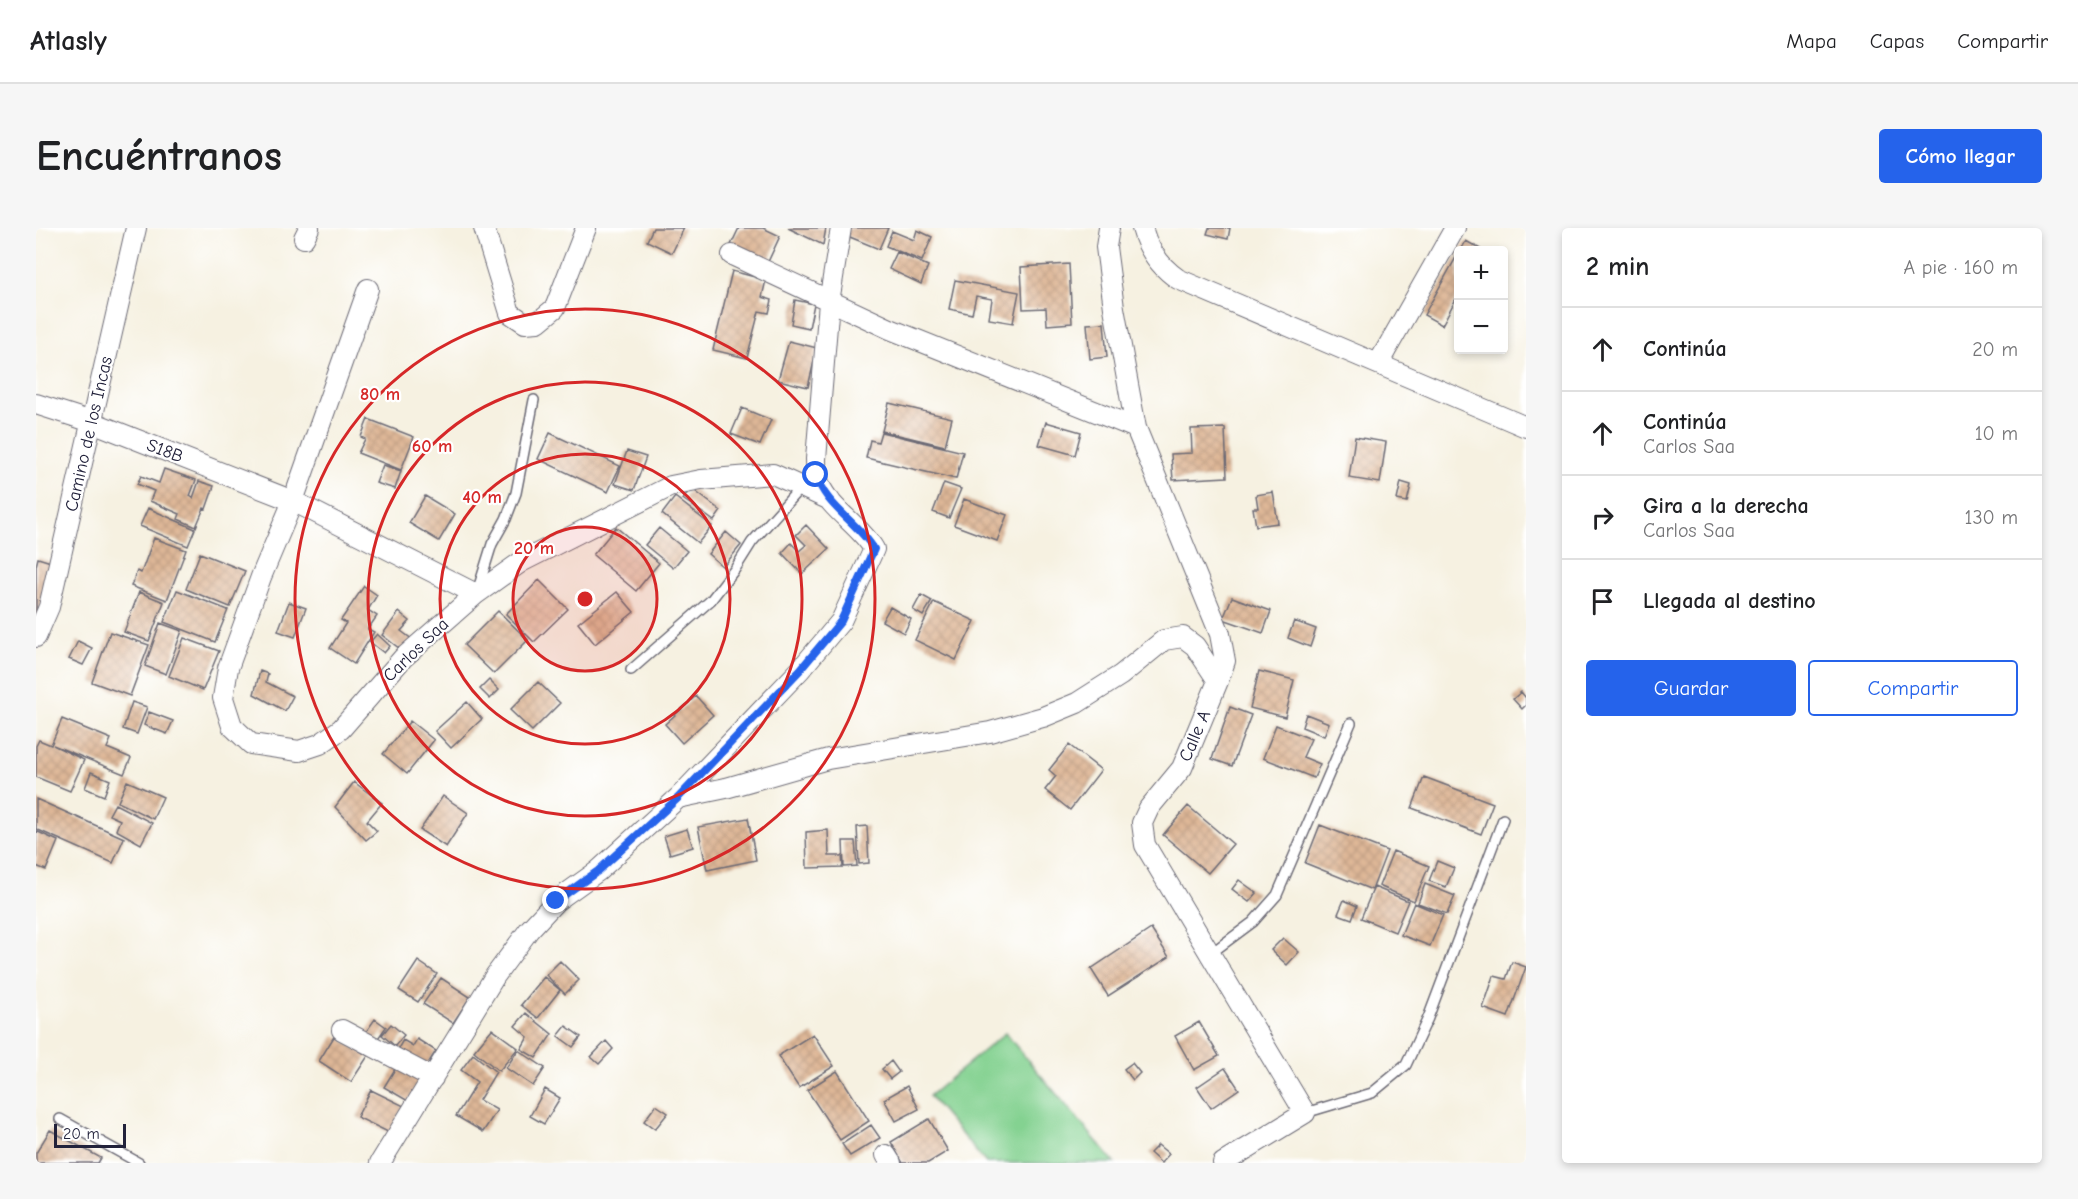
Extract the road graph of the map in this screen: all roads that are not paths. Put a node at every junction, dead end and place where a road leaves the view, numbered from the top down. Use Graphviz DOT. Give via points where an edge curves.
graph roads {
  1 [pos="136,228"];
  2 [pos="484,228"];
  3 [pos="586,228"];
  4 [pos="841,228"];
  5 [pos="1109,228"];
  6 [pos="1142,228"];
  7 [pos="1455,228"];
  8 [pos="732,255"];
  9 [pos="368,289"];
  10 [pos="830,302"];
  11 [pos="1378,364"];
  12 [pos="534,400"];
  13 [pos="36,404"];
  14 [pos="92,422"];
  15 [pos="1136,428"];
  16 [pos="1526,428"];
  17 [pos="801,487"];
  18 [pos="830,500"];
  19 [pos="292,501"];
  20 [pos="476,594"];
  21 [pos="36,638"];
  22 [pos="631,670"];
  23 [pos="1218,681"];
  24 [pos="1351,723"];
  25 [pos="678,798"];
  26 [pos="1503,819"];
  27 [pos="1210,954"];
  28 [pos="342,1030"];
  29 [pos="433,1078"];
  30 [pos="1305,1113"];
  31 [pos="60,1119"];
  32 [pos="139,1163"];
  33 [pos="380,1163"];
  34 [pos="1223,1163"];
  1 -- 14 [label="street, Camino de los Incas"];
  2 -- 3 [label="street" via="510,313 525,323 538,322 555,308"];
  4 -- 10 [label="street"];
  5 -- 15 [label="street, Calle A" via="1106,247 1114,308"];
  6 -- 11 [label="street" via="1156,259 1178,279"];
  7 -- 11 [label="street"];
  8 -- 10 [label="street"];
  9 -- 19 [label="street, Carlos Saa"];
  10 -- 15 [label="street"];
  10 -- 18 [label="street" via="816,459 819,485"];
  11 -- 16 [label="street"];
  12 -- 20 [label="lane" via="516,493 492,544"];
  13 -- 14 [label="street, S18B"];
  14 -- 19 [label="street, S18B"];
  14 -- 21 [label="street, Camino de los Incas" via="49,607"];
  15 -- 23 [label="street, Calle A" via="1220,634 1225,661"];
  17 -- 18 [label="street, Carlos Saa"];
  17 -- 20 [label="street, Carlos Saa" via="773,474 671,486 521,562"];
  17 -- 22 [label="lane" via="752,542 711,600"];
  18 -- 25 [label="street" via="874,549 841,621 800,670"];
  19 -- 20 [label="street, S18B"];
  19 -- 20 [label="street, Carlos Saa" via="228,668 223,698 232,726 251,744 299,751 320,744 341,729 403,658"];
  23 -- 25 [label="street" via="1195,646 1183,637 1164,640 1121,675 1077,703 1043,717 990,732 828,759"];
  23 -- 27 [label="street, Calle A" via="1182,768 1149,808 1142,823 1146,845"];
  24 -- 27 [label="lane" via="1277,895 1253,922"];
  25 -- 29 [label="street" via="541,917 495,976"];
  26 -- 30 [label="lane" via="1428,1018 1406,1065 1372,1093"];
  27 -- 30 [label="street, Calle A"];
  28 -- 29 [label="street"];
  29 -- 33 [label="street"];
  30 -- 34 [label="street"];
  31 -- 32 [label="lane"];
}
